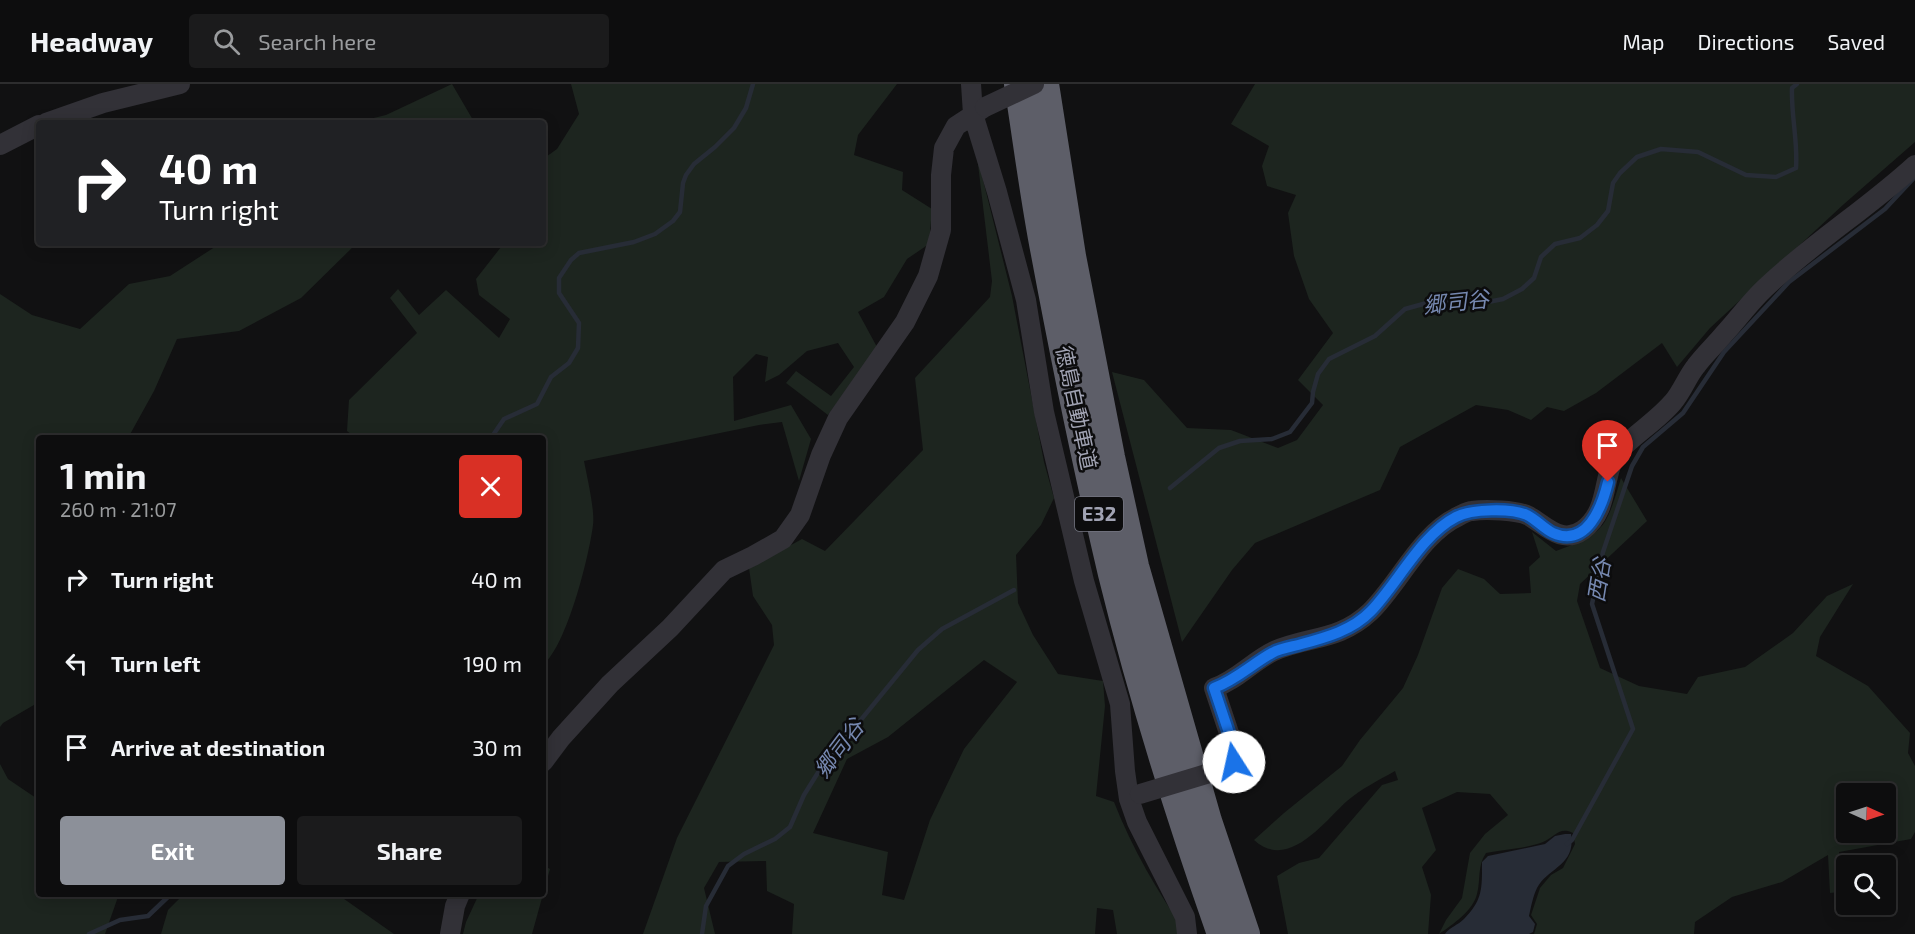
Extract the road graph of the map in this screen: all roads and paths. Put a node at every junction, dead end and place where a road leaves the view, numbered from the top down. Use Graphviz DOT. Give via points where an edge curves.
graph roads {
  1 [pos="180,84"];
  2 [pos="971,84"];
  3 [pos="1018,84"];
  4 [pos="1034,84"];
  5 [pos="1045,84"];
  6 [pos="979,111"];
  7 [pos="55,120"];
  8 [pos="36,127"];
  9 [pos="0,145"];
  10 [pos="1915,165"];
  11 [pos="546,758"];
  12 [pos="1135,797"];
  13 [pos="459,897"];
  14 [pos="450,934"];
  15 [pos="1188,934"];
  16 [pos="1221,934"];
  17 [pos="1246,934"];
  1 -- 7 [label="street"];
  2 -- 6 [label="street"];
  3 -- 16 [label="highway, 徳島自動車道 / E32" via="1044,253 1112,575 1152,722"];
  4 -- 6 [label="street, bridge"];
  5 -- 17 [label="highway, 徳島自動車道 / E32" via="1072,256 1135,566 1208,820"];
  6 -- 11 [label="street" via="956,126 944,148 941,230 928,276 905,322 838,418 800,515 783,539 724,570 610,684"];
  6 -- 12 [label="street" via="1026,300 1047,423 1084,581 1120,704 1125,771"];
  8 -- 9 [label="street"];
  10 -- 12 [label="street, bridge" via="1762,290 1696,366 1674,402 1620,451 1612,463 1603,502 1594,520 1581,532 1554,534 1519,512 1471,511 1445,523 1371,612 1352,627 1274,651 1214,688 1237,757 1234,762"];
  12 -- 15 [label="street" via="1137,822 1185,917"];
  13 -- 14 [label="street"];
}
